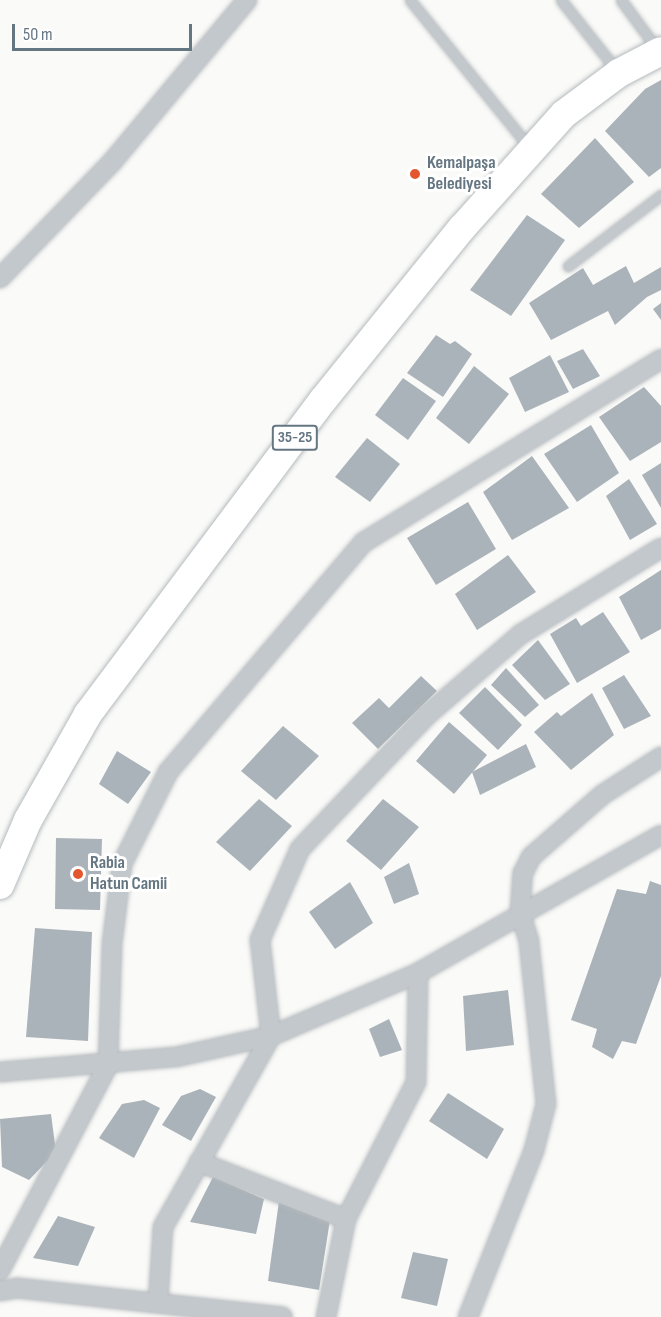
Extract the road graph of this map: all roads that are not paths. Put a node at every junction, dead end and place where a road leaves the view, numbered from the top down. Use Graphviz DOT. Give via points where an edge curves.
graph roads {
  1 [pos="247,0"];
  2 [pos="410,0"];
  3 [pos="561,0"];
  4 [pos="621,0"];
  5 [pos="660,51"];
  6 [pos="619,73"];
  7 [pos="531,150"];
  8 [pos="661,195"];
  9 [pos="568,266"];
  10 [pos="0,278"];
  11 [pos="656,362"];
  12 [pos="661,379"];
  13 [pos="661,548"];
  14 [pos="661,757"];
  15 [pos="661,835"];
  16 [pos="0,885"];
  17 [pos="520,912"];
  18 [pos="418,973"];
  19 [pos="271,1035"];
  20 [pos="108,1065"];
  21 [pos="0,1072"];
  22 [pos="199,1162"];
  23 [pos="346,1219"];
  24 [pos="0,1270"];
  25 [pos="0,1291"];
  26 [pos="158,1302"];
  27 [pos="282,1317"];
  28 [pos="326,1317"];
  29 [pos="468,1317"];
  1 -- 10 [label="street" via="112,162"];
  2 -- 7 [label="lane"];
  3 -- 6 [label="lane"];
  4 -- 5 [label="lane"];
  5 -- 6 [label="main road, 35-25"];
  6 -- 7 [label="main road, 35-25" via="564,114"];
  7 -- 16 [label="main road, 35-25" via="462,228 323,400 111,682 54,770"];
  8 -- 9 [label="lane"];
  11 -- 12 [label="street"];
  11 -- 20 [label="street" via="364,542 168,772 122,864 112,944"];
  13 -- 19 [label="street" via="521,634 426,716 300,849 260,940"];
  14 -- 17 [label="street" via="602,795 531,857 518,893"];
  15 -- 17 [label="street"];
  17 -- 18 [label="street"];
  17 -- 29 [label="street" via="529,941 546,1104 534,1150"];
  18 -- 19 [label="street"];
  18 -- 23 [label="street" via="416,1082"];
  19 -- 20 [label="street" via="176,1058"];
  19 -- 22 [label="street"];
  20 -- 21 [label="street"];
  20 -- 24 [label="street"];
  22 -- 23 [label="street"];
  22 -- 26 [label="street" via="163,1227"];
  23 -- 28 [label="street"];
  25 -- 26 [label="street" via="17,1288"];
  26 -- 27 [label="street"];
}
